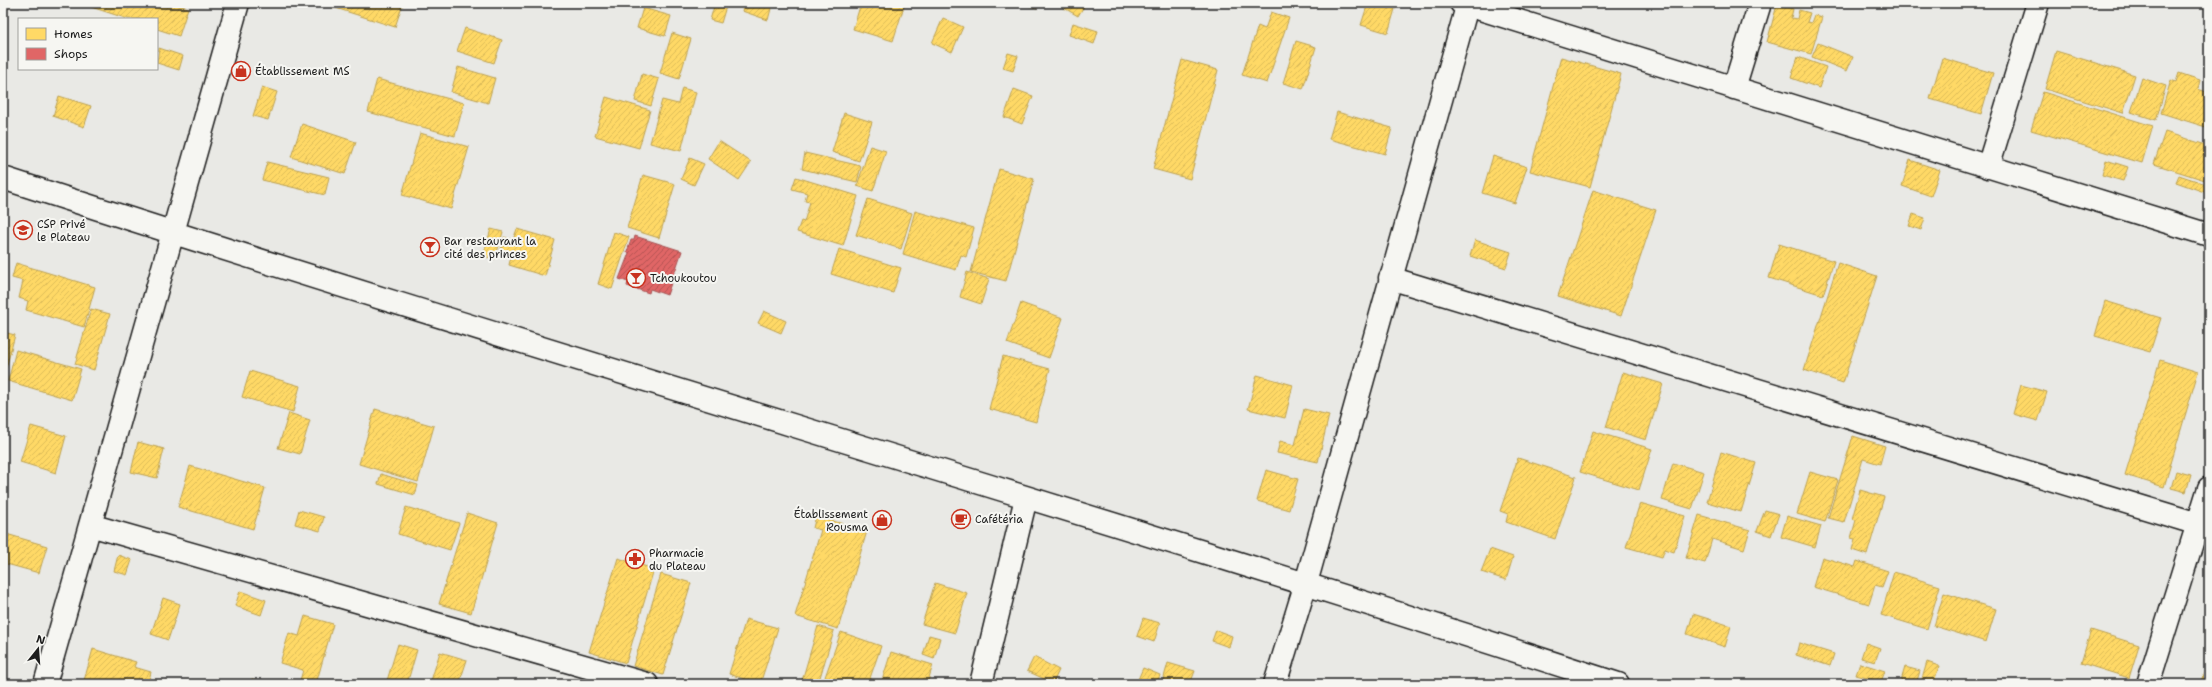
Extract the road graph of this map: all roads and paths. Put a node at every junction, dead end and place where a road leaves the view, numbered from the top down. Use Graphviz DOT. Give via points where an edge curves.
graph roads {
  1 [pos="238,3"];
  2 [pos="1760,3"];
  3 [pos="2038,3"];
  4 [pos="1465,4"];
  5 [pos="1734,88"];
  6 [pos="1988,167"];
  7 [pos="3,178"];
  8 [pos="172,233"];
  9 [pos="2209,235"];
  10 [pos="1390,278"];
  11 [pos="2209,488"];
  12 [pos="1026,498"];
  13 [pos="2198,524"];
  14 [pos="90,525"];
  15 [pos="1306,583"];
  16 [pos="45,684"];
  17 [pos="647,684"];
  18 [pos="981,684"];
  19 [pos="1275,684"];
  20 [pos="1618,684"];
  21 [pos="2148,684"];
  1 -- 8 [label="street"];
  2 -- 5 [label="street"];
  3 -- 6 [label="street"];
  4 -- 5 [label="street"];
  4 -- 10 [label="street"];
  5 -- 6 [label="street"];
  6 -- 9 [label="street"];
  7 -- 8 [label="street"];
  8 -- 12 [label="street"];
  8 -- 14 [label="street"];
  10 -- 13 [label="street"];
  10 -- 15 [label="street"];
  11 -- 13 [label="street"];
  12 -- 15 [label="street"];
  12 -- 18 [label="street"];
  13 -- 21 [label="street"];
  14 -- 16 [label="street"];
  14 -- 17 [label="street"];
  15 -- 19 [label="street"];
  15 -- 20 [label="street"];
}
